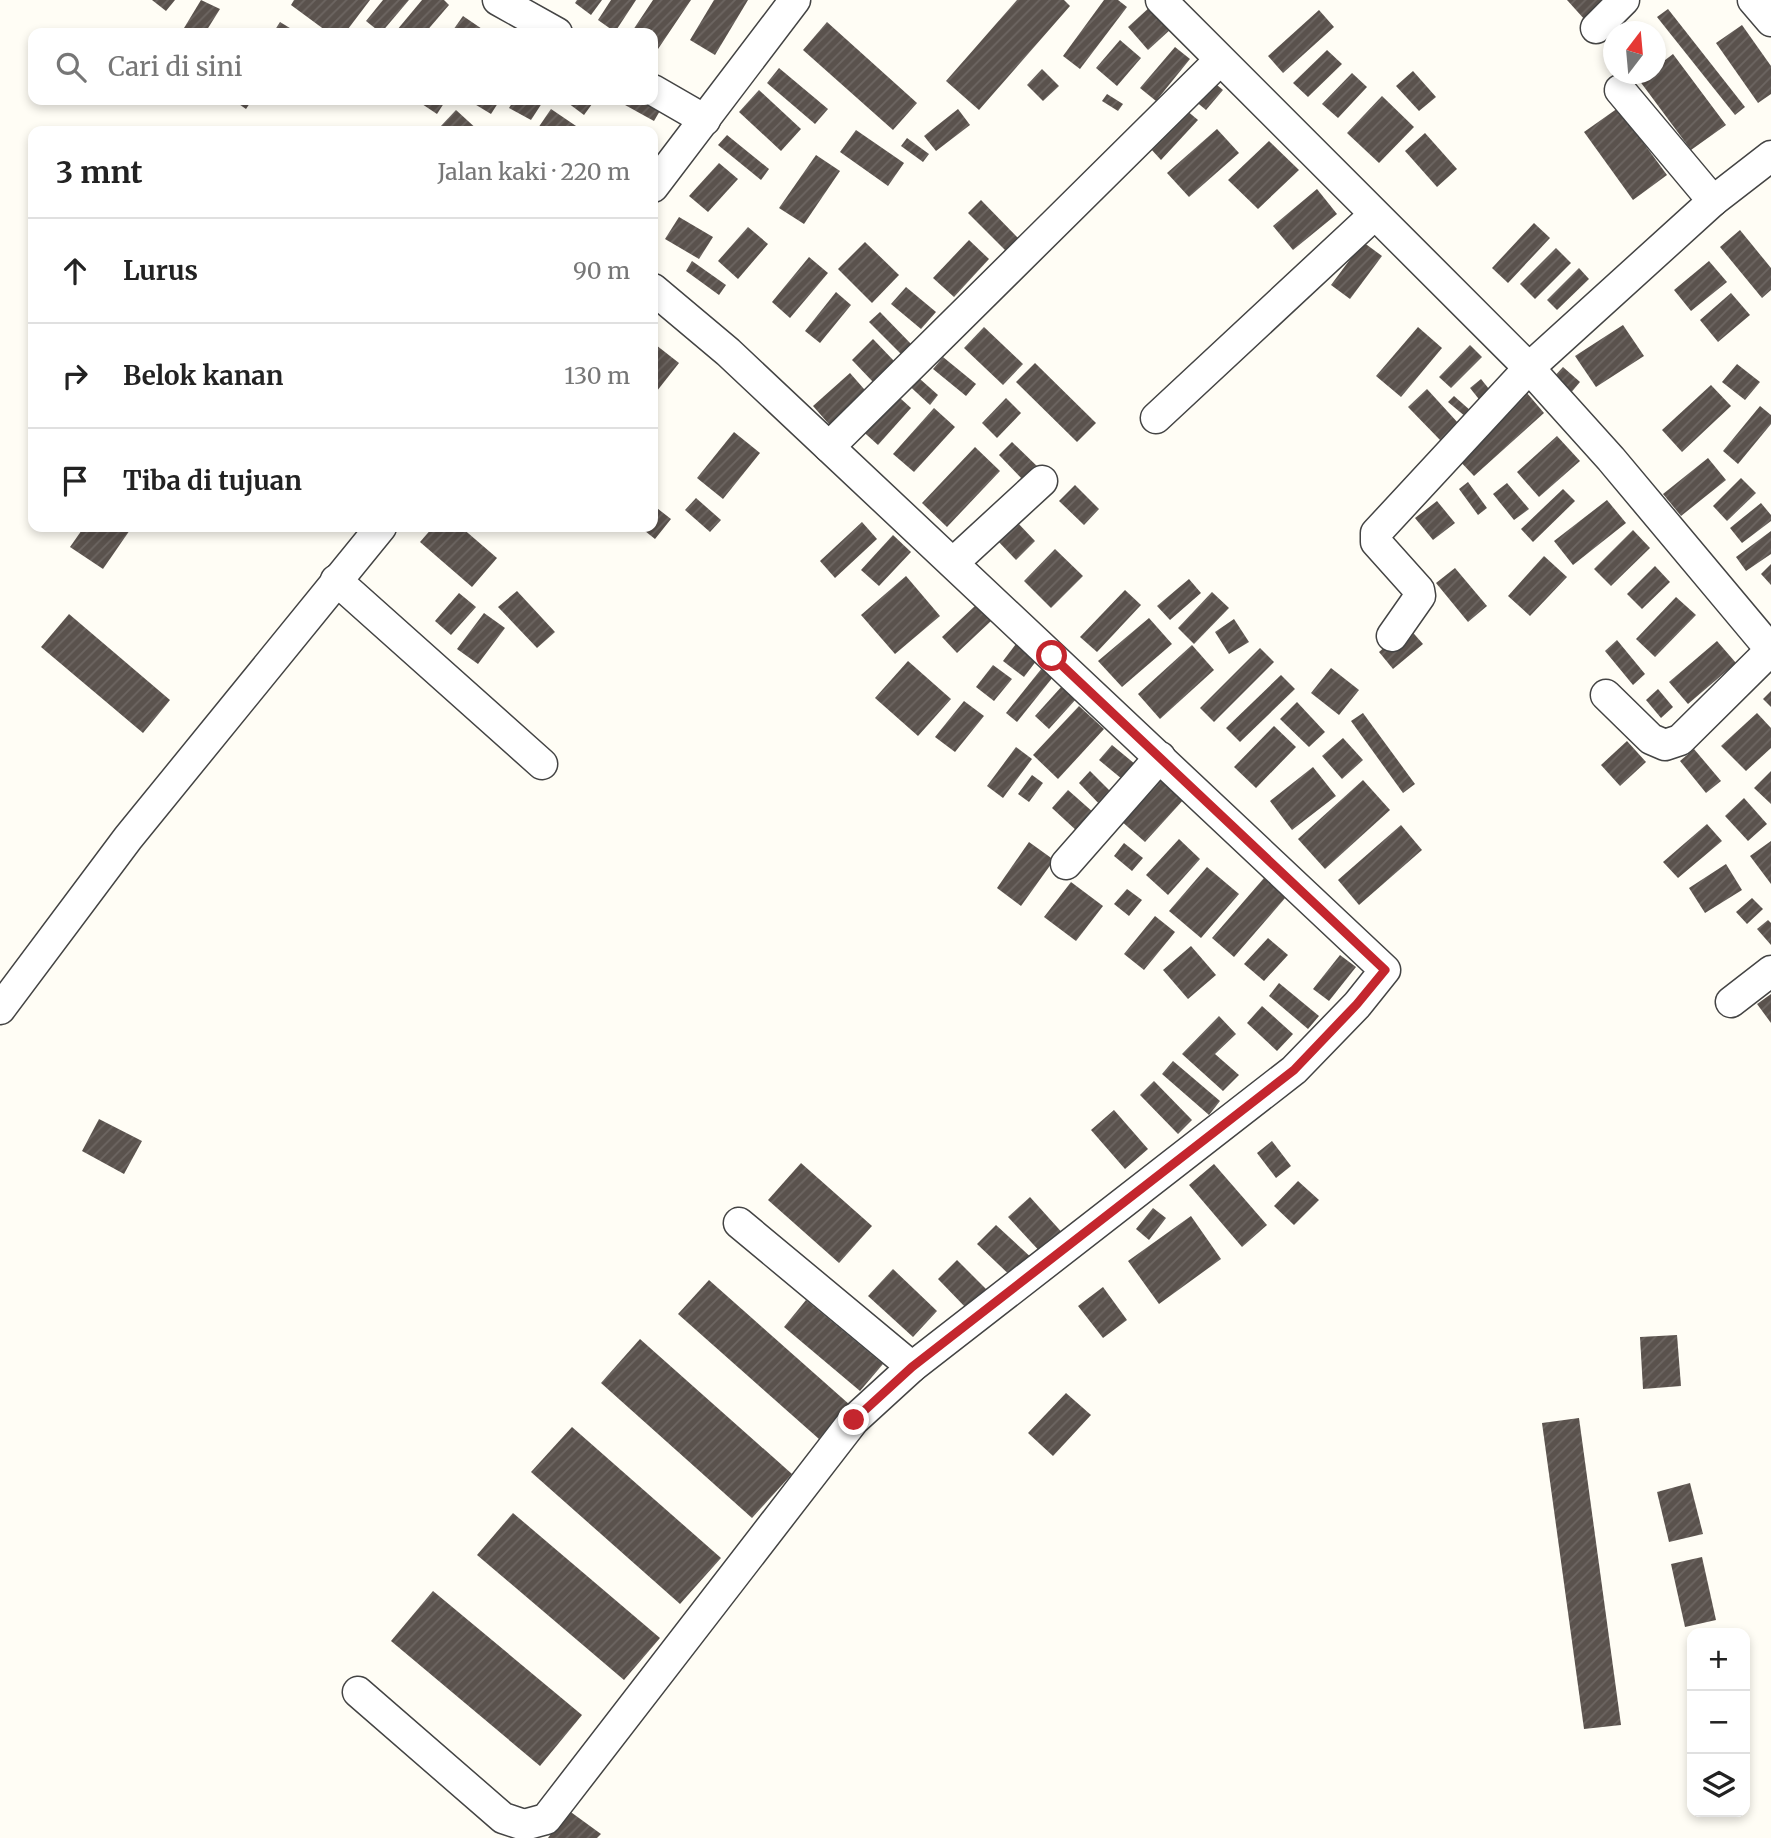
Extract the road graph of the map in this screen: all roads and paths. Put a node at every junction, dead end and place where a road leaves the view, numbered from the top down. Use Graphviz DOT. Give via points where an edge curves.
graph roads {
  1 [pos="498,0"];
  2 [pos="795,0"];
  3 [pos="1161,0"];
  4 [pos="1625,0"];
  5 [pos="1753,0"];
  6 [pos="1771,21"];
  7 [pos="548,28"];
  8 [pos="1596,28"];
  9 [pos="1220,60"];
  10 [pos="1620,90"];
  11 [pos="658,93"];
  12 [pos="705,120"];
  13 [pos="1771,156"];
  14 [pos="658,181"];
  15 [pos="1713,201"];
  16 [pos="1374,215"];
  17 [pos="658,293"];
  18 [pos="1529,368"];
  19 [pos="1156,418"];
  20 [pos="829,447"];
  21 [pos="1042,481"];
  22 [pos="377,532"];
  23 [pos="953,563"];
  24 [pos="336,580"];
  25 [pos="1392,636"];
  26 [pos="1771,650"];
  27 [pos="1606,695"];
  28 [pos="1160,757"];
  29 [pos="542,764"];
  30 [pos="1066,864"];
  31 [pos="1771,971"];
  32 [pos="1731,1002"];
  33 [pos="0,1009"];
  34 [pos="739,1223"];
  35 [pos="912,1367"];
  36 [pos="358,1692"];
  1 -- 7 [label="street"];
  2 -- 12 [label="street"];
  3 -- 9 [label="street"];
  4 -- 8 [label="street"];
  5 -- 6 [label="street"];
  9 -- 16 [label="street"];
  9 -- 20 [label="street"];
  10 -- 15 [label="street"];
  11 -- 12 [label="street"];
  12 -- 14 [label="street"];
  13 -- 15 [label="street"];
  15 -- 18 [label="street"];
  16 -- 18 [label="street"];
  16 -- 19 [label="street"];
  17 -- 20 [label="street"];
  18 -- 25 [label="street" via="1376,533 1376,542 1420,596"];
  18 -- 26 [label="street"];
  20 -- 23 [label="street"];
  21 -- 23 [label="street"];
  22 -- 24 [label="street"];
  23 -- 28 [label="street"];
  24 -- 29 [label="street"];
  24 -- 33 [label="street" via="128,838"];
  26 -- 27 [label="street" via="1680,740 1665,745 1651,739"];
  28 -- 30 [label="street"];
  28 -- 35 [label="street" via="1385,970 1294,1070"];
  31 -- 32 [label="street"];
  34 -- 35 [label="street"];
  35 -- 36 [label="street" via="854,1420 546,1819 524,1825 503,1818"];
}
